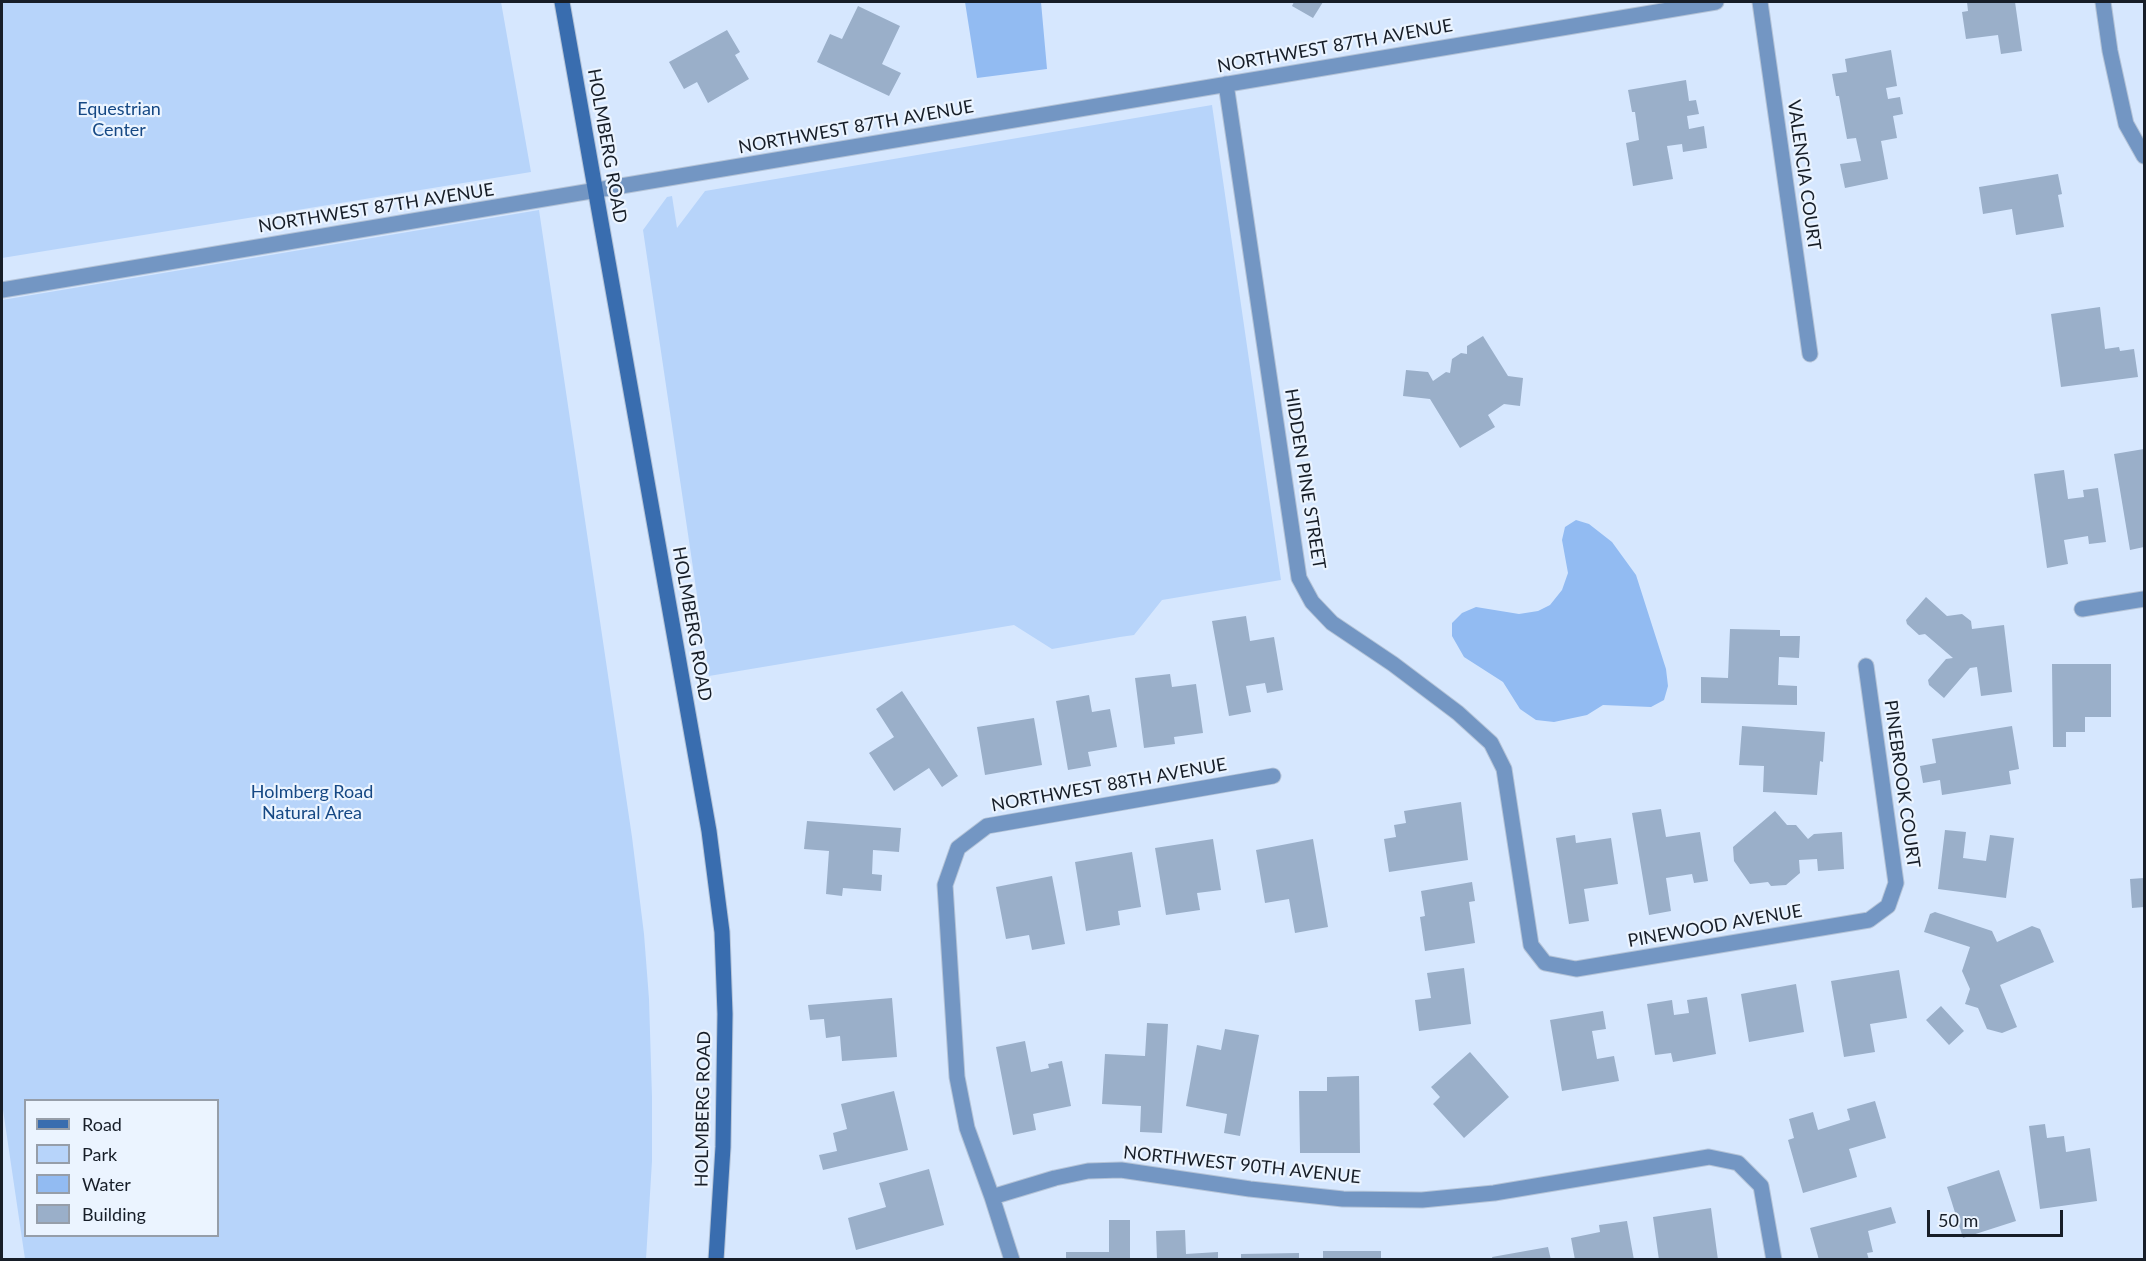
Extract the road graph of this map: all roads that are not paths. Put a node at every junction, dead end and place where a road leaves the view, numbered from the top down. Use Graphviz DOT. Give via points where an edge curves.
graph roads {
  1 [pos="562,2"];
  2 [pos="1716,2"];
  3 [pos="1760,2"];
  4 [pos="2103,2"];
  5 [pos="1226,84"];
  6 [pos="2145,156"];
  7 [pos="595,191"];
  8 [pos="2,290"];
  9 [pos="1810,354"];
  10 [pos="2145,599"];
  11 [pos="2082,609"];
  12 [pos="1866,666"];
  13 [pos="1273,776"];
  14 [pos="1888,906"];
  15 [pos="1545,963"];
  16 [pos="992,1197"];
  17 [pos="716,1260"];
  18 [pos="1012,1260"];
  19 [pos="1774,1260"];
  1 -- 7 [label="street, HOLMBERG ROAD"];
  2 -- 5 [label="street, NORTHWEST 87TH AVENUE"];
  3 -- 9 [label="street, VALENCIA COURT"];
  4 -- 6 [label="street" via="2126,124"];
  5 -- 7 [label="street, NORTHWEST 87TH AVENUE"];
  5 -- 15 [label="street, HIDDEN PINE STREET" via="1299,578 1312,602 1332,623 1412,678 1491,743 1504,770 1531,945"];
  7 -- 8 [label="street, NORTHWEST 87TH AVENUE"];
  7 -- 17 [label="street, HOLMBERG ROAD" via="709,831 722,932 723,1147"];
  10 -- 11 [label="street"];
  12 -- 14 [label="street, PINEBROOK COURT" via="1896,883"];
  13 -- 16 [label="street, NORTHWEST 88TH AVENUE" via="987,826 958,848 945,885 957,1077 967,1128"];
  14 -- 15 [label="street, PINEWOOD AVENUE" via="1869,920 1576,969"];
  16 -- 18 [label="street"];
  16 -- 19 [label="street, NORTHWEST 90TH AVENUE" via="1088,1171 1121,1170 1343,1199 1422,1200 1494,1193 1709,1157 1738,1163 1761,1186"];
}
